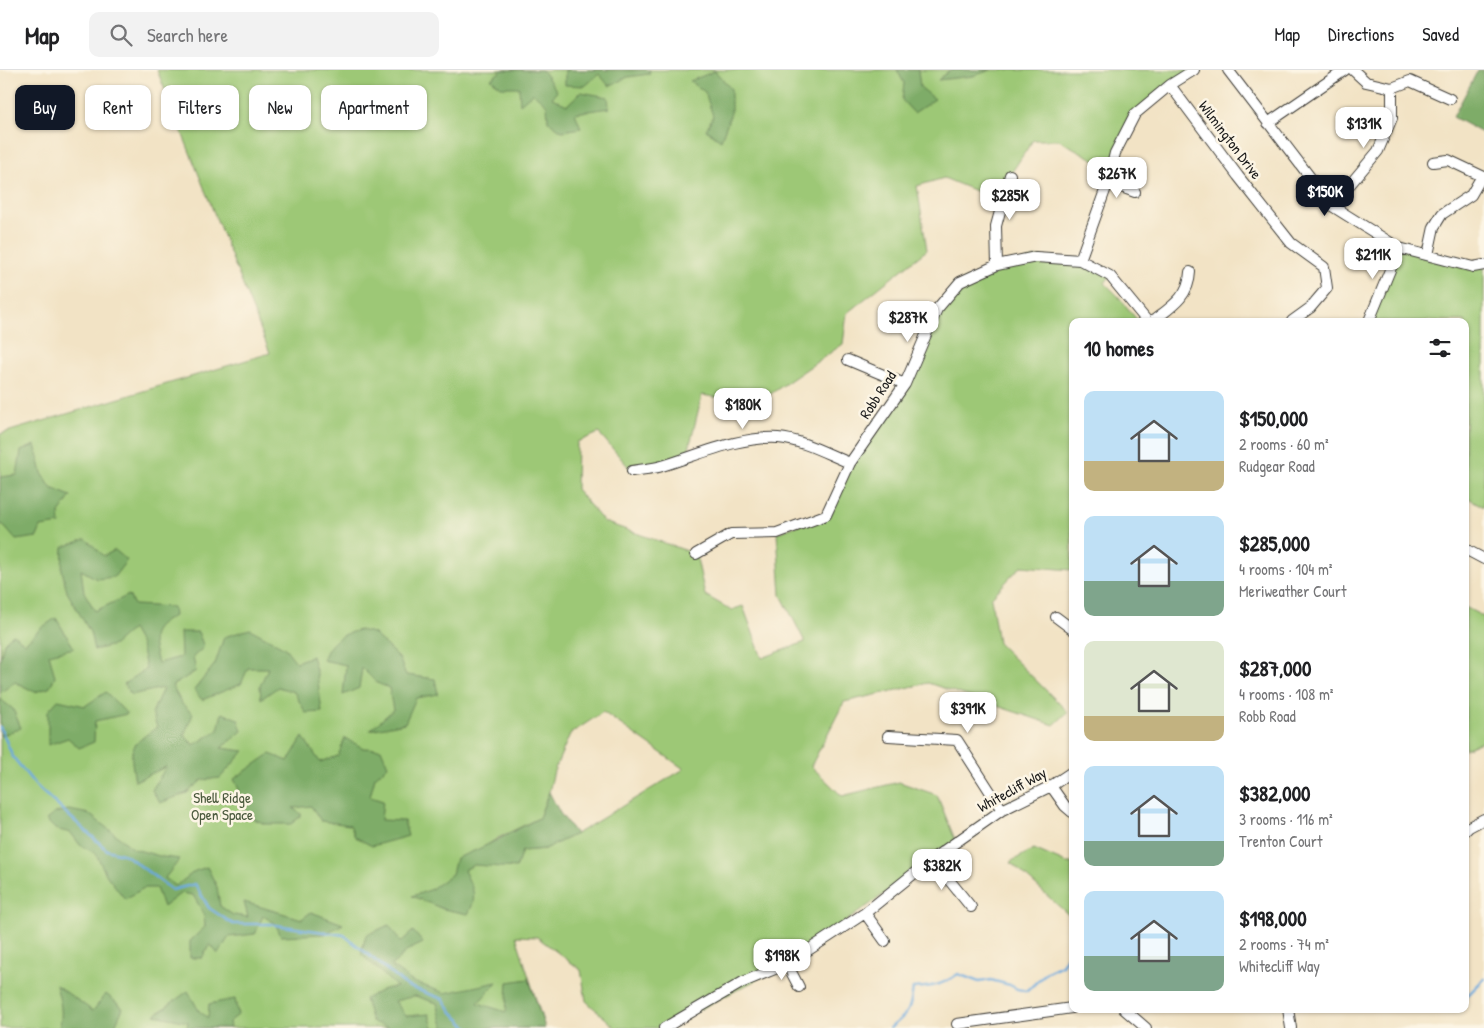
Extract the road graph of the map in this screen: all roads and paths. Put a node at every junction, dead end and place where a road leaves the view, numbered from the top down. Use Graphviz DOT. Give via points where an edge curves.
graph roads {
  1 [pos="1194,70"];
  2 [pos="1228,70"];
  3 [pos="1346,70"];
  4 [pos="1353,70"];
  5 [pos="1170,85"];
  6 [pos="1392,88"];
  7 [pos="1450,99"];
  8 [pos="1268,123"];
  9 [pos="1433,162"];
  10 [pos="1010,175"];
  11 [pos="1483,177"];
  12 [pos="1108,182"];
  13 [pos="1134,192"];
  14 [pos="1332,206"];
  15 [pos="1399,248"];
  16 [pos="1428,255"];
  17 [pos="1080,260"];
  18 [pos="997,265"];
  19 [pos="1484,265"];
  20 [pos="1190,272"];
  21 [pos="1145,318"];
  22 [pos="1157,318"];
  23 [pos="1296,318"];
  24 [pos="1370,318"];
  25 [pos="848,360"];
  26 [pos="905,384"];
  27 [pos="850,463"];
  28 [pos="632,471"];
  29 [pos="1469,551"];
  30 [pos="696,554"];
  31 [pos="1484,559"];
  32 [pos="1056,617"];
  33 [pos="1069,627"];
  34 [pos="888,736"];
  35 [pos="1069,774"];
  36 [pos="1052,786"];
  37 [pos="1069,809"];
  38 [pos="1002,810"];
  39 [pos="1484,819"];
  40 [pos="1469,827"];
  41 [pos="932,859"];
  42 [pos="971,907"];
  43 [pos="865,913"];
  44 [pos="885,941"];
  45 [pos="787,964"];
  46 [pos="799,987"];
  47 [pos="1069,1008"];
  48 [pos="1129,1013"];
  49 [pos="1289,1013"];
  50 [pos="957,1024"];
  51 [pos="677,1025"];
  52 [pos="664,1028"];
  53 [pos="1146,1028"];
  54 [pos="1291,1028"];
  1 -- 5 [label="street"];
  2 -- 8 [label="street"];
  3 -- 8 [label="street"];
  4 -- 6 [label="street" via="1366,82"];
  5 -- 12 [label="street" via="1136,114 1115,153"];
  5 -- 23 [label="street, Wilmington Drive" via="1291,243 1324,267 1327,288"];
  6 -- 7 [label="street" via="1410,81"];
  6 -- 14 [label="street" via="1392,118 1378,151"];
  8 -- 14 [label="street"];
  9 -- 11 [label="street" via="1448,160"];
  10 -- 18 [label="street" via="996,226"];
  11 -- 16 [label="street" via="1471,195 1442,214 1434,227"];
  12 -- 13 [label="street"];
  12 -- 17 [label="street"];
  14 -- 15 [label="street"];
  15 -- 16 [label="street"];
  15 -- 24 [label="street"];
  16 -- 19 [label="street" via="1473,267"];
  17 -- 18 [label="street, Robb Road" via="1036,257"];
  17 -- 21 [label="street, Robb Road" via="1110,276"];
  18 -- 26 [label="street, Robb Road" via="960,282 937,309"];
  20 -- 22 [label="street" via="1190,284 1183,296"];
  25 -- 26 [label="street"];
  26 -- 27 [label="street, Robb Road"];
  27 -- 28 [label="street" via="801,443 778,438 711,449 661,466"];
  27 -- 30 [label="street, Robb Road" via="826,515 777,533 731,534"];
  29 -- 31 [label="street"];
  32 -- 33 [label="street"];
  34 -- 38 [label="street" via="957,740"];
  35 -- 36 [label="street, Whitecliff Way"];
  36 -- 37 [label="street"];
  36 -- 38 [label="street, Whitecliff Way"];
  38 -- 41 [label="street, Whitecliff Way"];
  39 -- 40 [label="street"];
  41 -- 42 [label="street"];
  41 -- 43 [label="street, Whitecliff Way"];
  43 -- 44 [label="street"];
  43 -- 45 [label="street, Whitecliff Way"];
  45 -- 46 [label="street"];
  45 -- 51 [label="street, Whitecliff Way" via="744,982"];
  47 -- 50 [label="street"];
  48 -- 53 [label="street"];
  49 -- 54 [label="street"];
  51 -- 52 [label="street, Whitecliff Way"];
}
